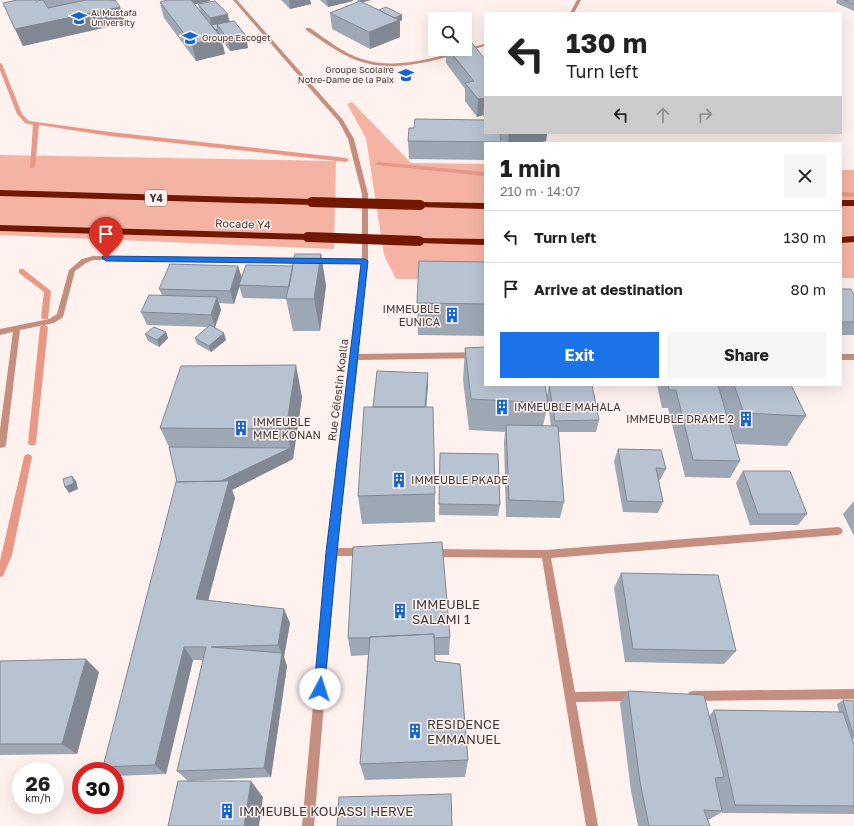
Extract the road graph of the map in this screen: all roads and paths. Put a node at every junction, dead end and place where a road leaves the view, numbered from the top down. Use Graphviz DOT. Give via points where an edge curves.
graph roads {
  1 [pos="235,0"];
  2 [pos="579,0"];
  3 [pos="573,12"];
  4 [pos="308,30"];
  5 [pos="484,45"];
  6 [pos="0,193"];
  7 [pos="842,203"];
  8 [pos="854,203"];
  9 [pos="484,206"];
  10 [pos="0,228"];
  11 [pos="854,239"];
  12 [pos="842,240"];
  13 [pos="484,242"];
  14 [pos="365,261"];
  15 [pos="17,328"];
  16 [pos="0,332"];
  17 [pos="484,355"];
  18 [pos="354,357"];
  19 [pos="842,357"];
  20 [pos="854,357"];
  21 [pos="2,445"];
  22 [pos="838,531"];
  23 [pos="332,552"];
  24 [pos="371,552"];
  25 [pos="427,553"];
  26 [pos="546,554"];
  27 [pos="854,694"];
  28 [pos="649,696"];
  29 [pos="681,696"];
  30 [pos="570,697"];
  31 [pos="308,826"];
  32 [pos="592,826"];
  1 -- 14 [label="street, Rue Célestin Koalla" via="342,120 351,138 365,194"];
  2 -- 3 [label="street"];
  4 -- 5 [label="street" via="350,55 366,62 387,65 409,63"];
  6 -- 9 [label="highway, Y4, bridge"];
  7 -- 8 [label="highway"];
  10 -- 13 [label="highway, Rocade Y4, bridge"];
  11 -- 12 [label="highway"];
  14 -- 15 [label="street" via="93,258 72,270 57,318 51,322"];
  14 -- 18 [label="street, Rue Célestin Koalla"];
  15 -- 16 [label="street"];
  15 -- 21 [label="street"];
  17 -- 18 [label="street"];
  18 -- 23 [label="street, Rue Célestin Koalla"];
  19 -- 20 [label="street"];
  22 -- 26 [label="street"];
  23 -- 24 [label="street"];
  23 -- 31 [label="street, Rue Célestin Koalla"];
  25 -- 26 [label="street"];
  26 -- 30 [label="street"];
  27 -- 29 [label="street"];
  28 -- 30 [label="street"];
  30 -- 32 [label="street"];
}
